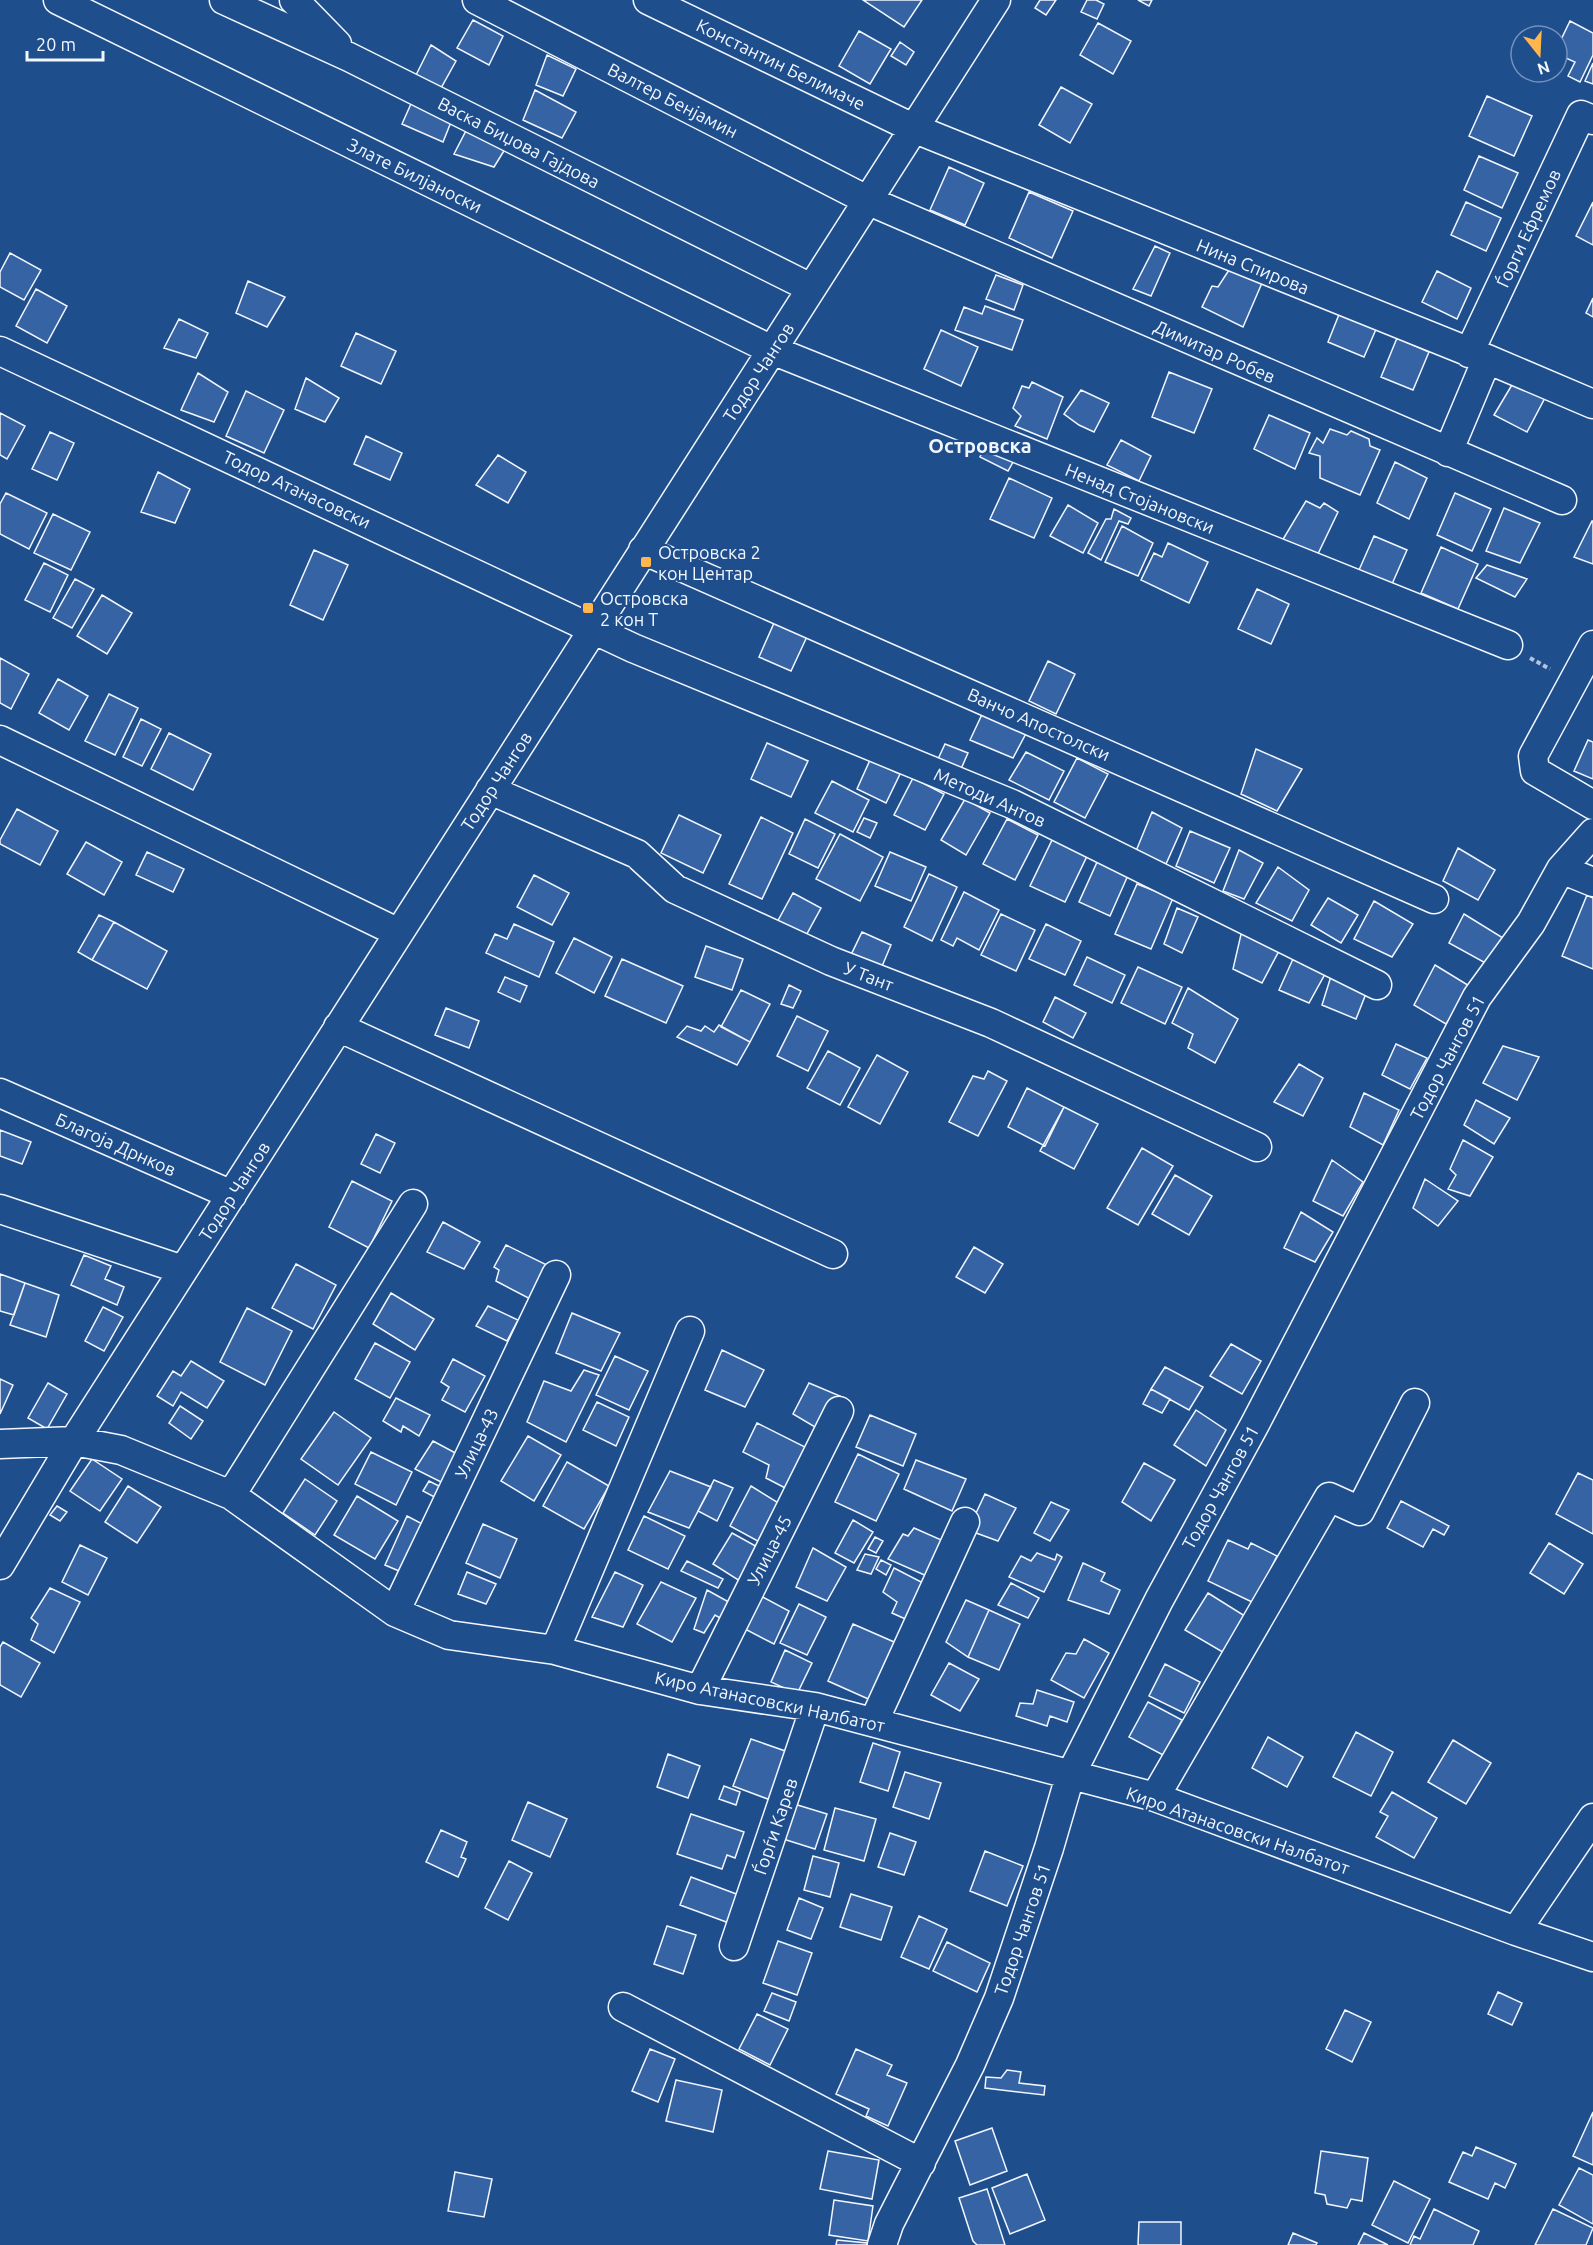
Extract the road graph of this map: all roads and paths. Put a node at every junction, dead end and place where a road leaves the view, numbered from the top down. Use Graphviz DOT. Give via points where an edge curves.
graph roads {
  1 [pos="58,0"];
  2 [pos="224,0"];
  3 [pos="294,0"];
  4 [pos="477,0"];
  5 [pos="648,0"];
  6 [pos="996,0"];
  7 [pos="349,57"];
  8 [pos="1593,120"];
  9 [pos="913,129"];
  10 [pos="868,201"];
  11 [pos="811,288"];
  12 [pos="772,350"];
  13 [pos="0,351"];
  14 [pos="1478,356"];
  15 [pos="1593,404"];
  16 [pos="1448,452"];
  17 [pos="1562,500"];
  18 [pos="644,550"];
  19 [pos="594,628"];
  20 [pos="1508,645"];
  21 [pos="1593,645"];
  22 [pos="1574,682"];
  23 [pos="0,740"];
  24 [pos="490,790"];
  25 [pos="1593,805"];
  26 [pos="1593,834"];
  27 [pos="1561,868"];
  28 [pos="1593,882"];
  29 [pos="1434,898"];
  30 [pos="399,933"];
  31 [pos="1377,985"];
  32 [pos="339,1027"];
  33 [pos="0,1093"];
  34 [pos="1257,1147"];
  35 [pos="232,1195"];
  36 [pos="413,1204"];
  37 [pos="0,1209"];
  38 [pos="833,1254"];
  39 [pos="183,1270"];
  40 [pos="556,1275"];
  41 [pos="690,1331"];
  42 [pos="1416,1403"];
  43 [pos="839,1411"];
  44 [pos="74,1441"];
  45 [pos="0,1444"];
  46 [pos="231,1495"];
  47 [pos="965,1522"];
  48 [pos="0,1565"];
  49 [pos="395,1612"];
  50 [pos="555,1650"];
  51 [pos="700,1690"];
  52 [pos="815,1707"];
  53 [pos="874,1721"];
  54 [pos="1070,1776"];
  55 [pos="1155,1797"];
  56 [pos="1593,1818"];
  57 [pos="1516,1931"];
  58 [pos="734,1946"];
  59 [pos="1593,1957"];
  60 [pos="623,2007"];
  61 [pos="921,2163"];
  62 [pos="882,2245"];
  1 -- 12 [label="street, Злате Билјаноски"];
  2 -- 7 [label="street, Васка Биџова Гајдова"];
  3 -- 7 [label="street"];
  4 -- 10 [label="street, Валтер Бенјамин"];
  5 -- 9 [label="street, Константин Белимаче"];
  6 -- 9 [label="street, Тодор Чангов"];
  7 -- 11 [label="street, Васка Биџова Гајдова"];
  8 -- 14 [label="street, Ѓорги Ефремов" via="1581,115"];
  9 -- 10 [label="street, Тодор Чангов"];
  9 -- 14 [label="street, Нина Спирова"];
  10 -- 11 [label="street, Тодор Чангов"];
  10 -- 16 [label="street, Димитар Робев"];
  11 -- 12 [label="street, Тодор Чангов"];
  12 -- 18 [label="street, Тодор Чангов"];
  12 -- 20 [label="street, Ненад Стојановски"];
  13 -- 19 [label="street, Тодор Атанасовски"];
  14 -- 15 [label="street, Нина Спирова"];
  14 -- 16 [label="street"];
  16 -- 17 [label="street, Димитар Робев"];
  18 -- 19 [label="street, Тодор Чангов"];
  18 -- 29 [label="street, Ванчо Апостолски"];
  19 -- 24 [label="street, Тодор Чангов"];
  19 -- 31 [label="street, Методи Антов" via="633,648 1012,804"];
  20 -- 22 [label="path"];
  21 -- 22 [label="street"];
  22 -- 25 [label="street" via="1533,756 1535,771"];
  23 -- 30 [label="street"];
  24 -- 30 [label="street, Тодор Чангов"];
  24 -- 34 [label="street, У Тант" via="637,854 675,889 831,961 991,1023"];
  26 -- 27 [label="street, Тодор Чангов 51"];
  27 -- 28 [label="street"];
  27 -- 54 [label="street, Тодор Чангов 51" via="1531,923 1477,997"];
  30 -- 32 [label="street, Тодор Чангов"];
  32 -- 35 [label="street, Тодор Чангов"];
  32 -- 38 [label="street"];
  33 -- 35 [label="street, Благоја Дрнков"];
  35 -- 39 [label="street, Тодор Чангов"];
  36 -- 46 [label="street"];
  37 -- 39 [label="street"];
  39 -- 44 [label="street, Тодор Чангов"];
  40 -- 49 [label="street, Улица-43"];
  41 -- 50 [label="street"];
  42 -- 55 [label="street" via="1360,1511 1329,1497"];
  43 -- 51 [label="street, Улица-45"];
  44 -- 45 [label="street, Киро Атанасовски Налбатот"];
  44 -- 46 [label="street, Киро Атанасовски Налбатот" via="121,1450"];
  44 -- 48 [label="street, Тодор Чангов"];
  46 -- 49 [label="street, Киро Атанасовски Налбатот"];
  47 -- 53 [label="street"];
  49 -- 50 [label="street, Киро Атанасовски Налбатот" via="449,1635"];
  50 -- 51 [label="street, Киро Атанасовски Налбатот"];
  51 -- 52 [label="street, Киро Атанасовски Налбатот"];
  52 -- 53 [label="street, Киро Атанасовски Налбатот"];
  52 -- 58 [label="street, Ѓорѓи Карев"];
  53 -- 54 [label="street, Киро Атанасовски Налбатот"];
  54 -- 55 [label="street, Киро Атанасовски Налбатот"];
  54 -- 61 [label="street, Тодор Чангов 51" via="999,1998"];
  55 -- 57 [label="street, Киро Атанасовски Налбатот"];
  56 -- 57 [label="street"];
  57 -- 59 [label="street, Киро Атанасовски Налбатот"];
  60 -- 61 [label="street"];
  61 -- 62 [label="street, Тодор Чангов 51"];
}
